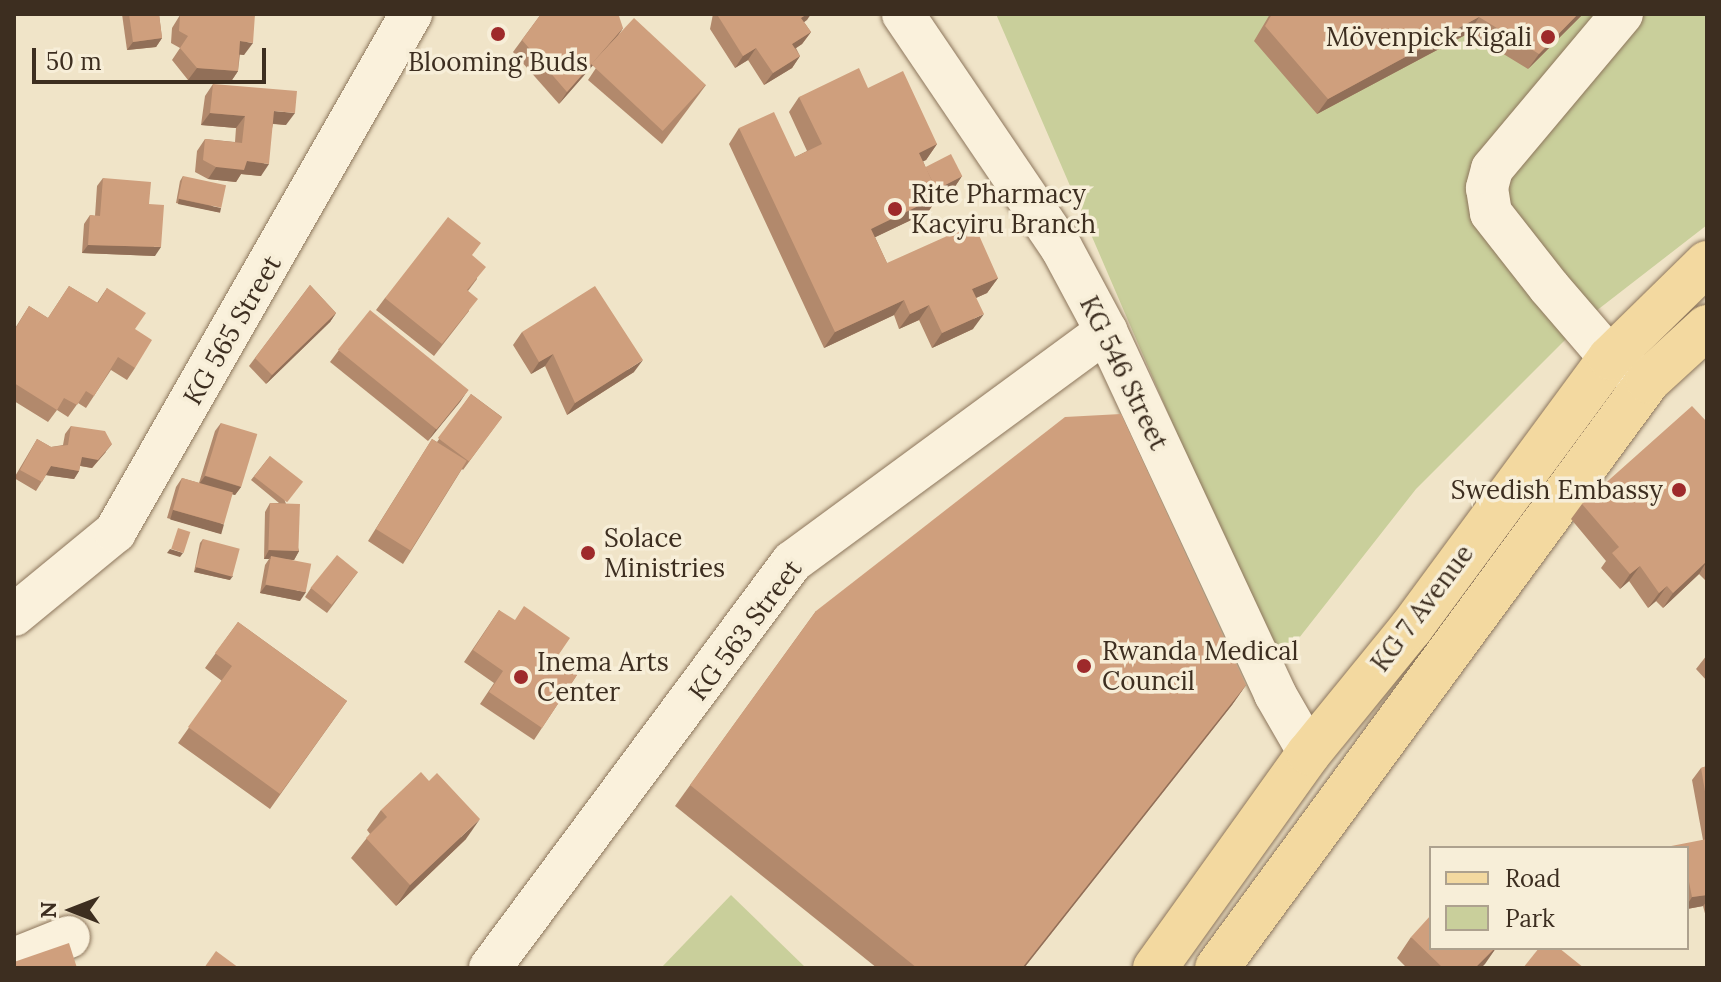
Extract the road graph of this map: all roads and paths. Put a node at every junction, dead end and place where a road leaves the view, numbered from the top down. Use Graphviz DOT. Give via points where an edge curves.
graph roads {
  1 [pos="411,14"];
  2 [pos="903,14"];
  3 [pos="1622,14"];
  4 [pos="1707,263"];
  5 [pos="1707,327"];
  6 [pos="1106,331"];
  7 [pos="1610,358"];
  8 [pos="1648,381"];
  9 [pos="14,615"];
  10 [pos="1309,753"];
  11 [pos="69,937"];
  12 [pos="14,959"];
  13 [pos="490,968"];
  14 [pos="1155,968"];
  15 [pos="1217,968"];
  1 -- 9 [label="street, KG 565 Street" via="115,532"];
  2 -- 6 [label="street, KG 546 Street" via="1061,247"];
  3 -- 7 [label="street" via="1492,169 1487,188 1491,213"];
  4 -- 7 [label="main road, KG 7 Avenue"];
  5 -- 8 [label="main road, KG 7 Avenue"];
  6 -- 10 [label="street, KG 546 Street" via="1275,694"];
  6 -- 13 [label="street, KG 563 Street" via="792,562"];
  7 -- 8 [label="street"];
  7 -- 10 [label="main road, KG 7 Avenue" via="1411,628"];
  8 -- 15 [label="main road, KG 7 Avenue"];
  10 -- 14 [label="main road, KG 7 Avenue"];
  11 -- 12 [label="street"];
}
